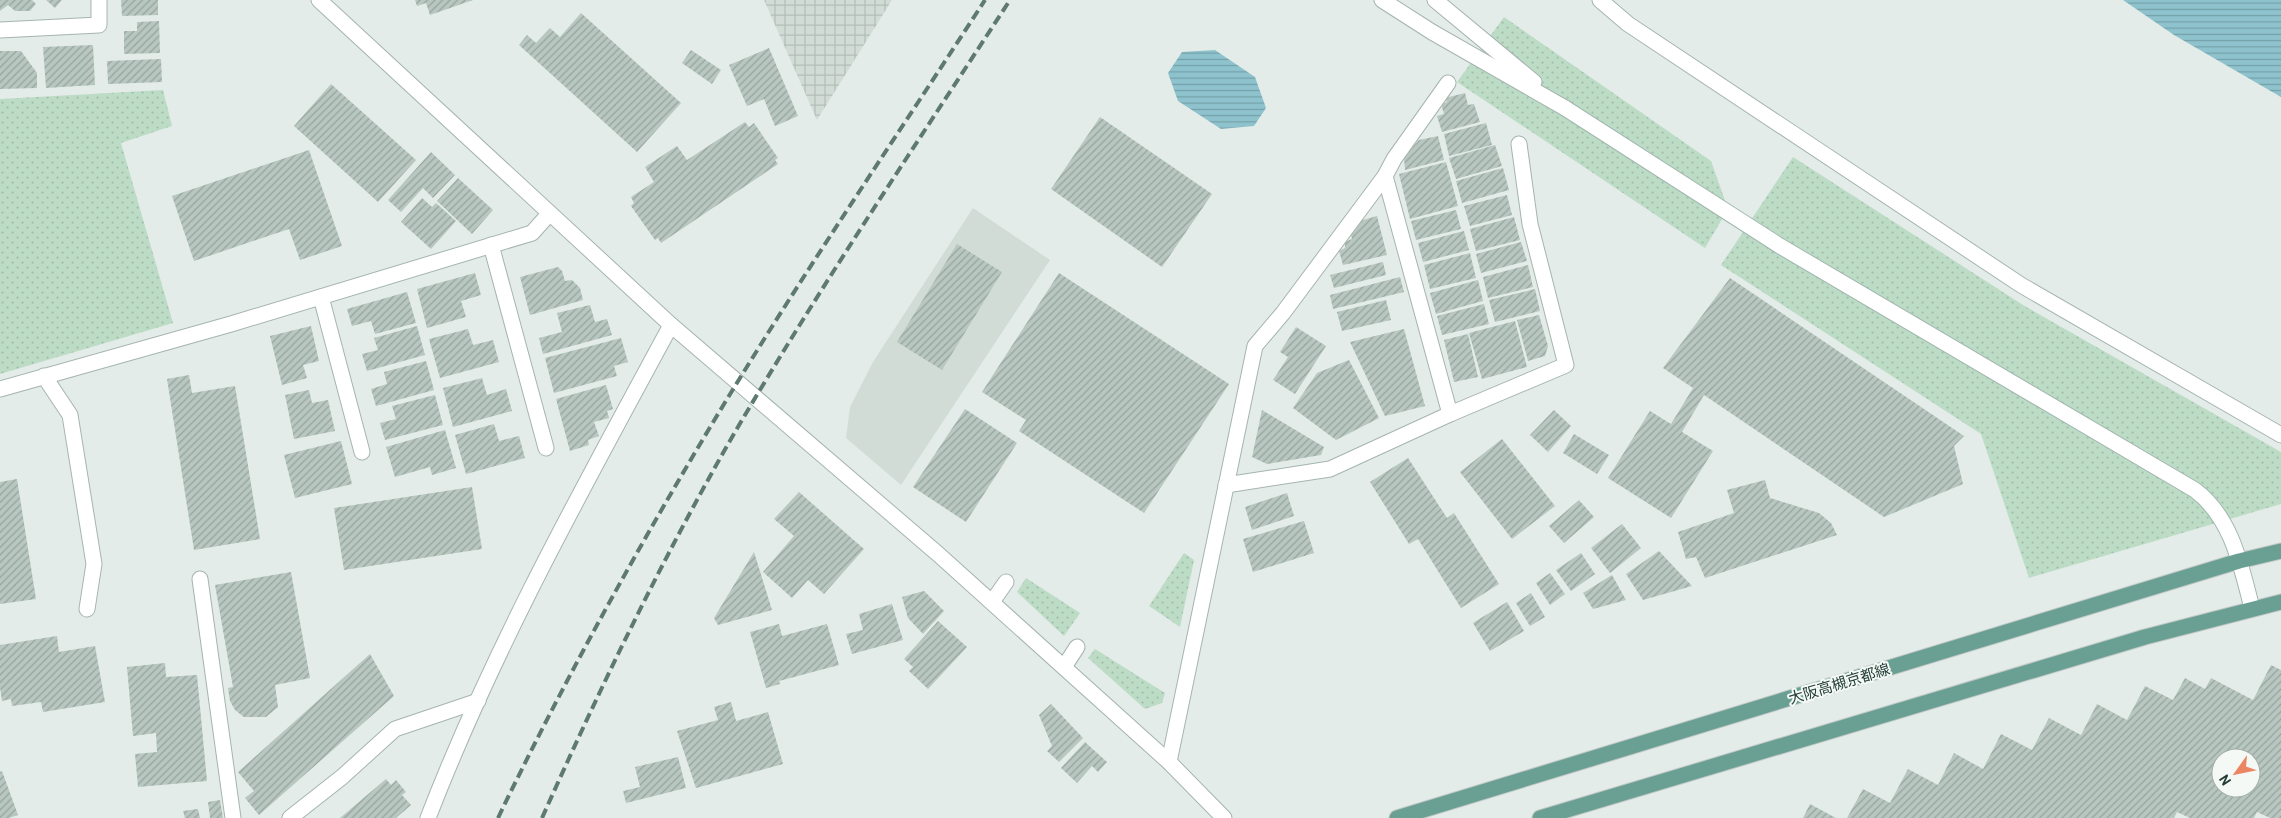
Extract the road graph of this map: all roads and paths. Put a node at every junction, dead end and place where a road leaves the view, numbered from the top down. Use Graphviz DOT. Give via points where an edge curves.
graph roads {
  1 [pos="99,0"];
  2 [pos="318,0"];
  3 [pos="1382,0"];
  4 [pos="1435,0"];
  5 [pos="1600,0"];
  6 [pos="0,30"];
  7 [pos="1448,83"];
  8 [pos="1565,108"];
  9 [pos="1519,144"];
  10 [pos="1385,176"];
  11 [pos="549,214"];
  12 [pos="491,245"];
  13 [pos="321,297"];
  14 [pos="671,325"];
  15 [pos="44,376"];
  16 [pos="0,389"];
  17 [pos="1450,414"];
  18 [pos="2281,435"];
  19 [pos="546,448"];
  20 [pos="362,452"];
  21 [pos="1226,484"];
  22 [pos="2281,551"];
  23 [pos="2239,561"];
  24 [pos="200,579"];
  25 [pos="1006,582"];
  26 [pos="992,602"];
  27 [pos="2270,605"];
  28 [pos="87,609"];
  29 [pos="1077,647"];
  30 [pos="1064,667"];
  31 [pos="478,701"];
  32 [pos="1169,762"];
  33 [pos="233,818"];
  34 [pos="290,818"];
  35 [pos="428,818"];
  36 [pos="1224,818"];
  37 [pos="1397,818"];
  38 [pos="1540,818"];
  1 -- 6 [label="street" via="99,24"];
  2 -- 11 [label="street"];
  3 -- 8 [label="street"];
  4 -- 8 [label="street"];
  5 -- 18 [label="street" via="1628,24 2021,285"];
  7 -- 10 [label="street"];
  8 -- 23 [label="street" via="1780,246 2196,490 2220,515"];
  9 -- 17 [label="street" via="1530,224 1566,365"];
  10 -- 17 [label="street"];
  10 -- 21 [label="street" via="1284,313 1254,346"];
  11 -- 12 [label="street" via="532,233"];
  11 -- 14 [label="street"];
  12 -- 13 [label="street"];
  12 -- 19 [label="street"];
  13 -- 15 [label="street"];
  13 -- 20 [label="street"];
  14 -- 26 [label="street"];
  14 -- 31 [label="street" via="553,545"];
  15 -- 16 [label="street"];
  15 -- 28 [label="street" via="70,416 94,564"];
  17 -- 21 [label="street" via="1330,470"];
  21 -- 32 [label="street"];
  22 -- 23 [label="main road, 大阪高槻京都線"];
  23 -- 27 [label="street"];
  23 -- 37 [label="main road, 大阪高槻京都線"];
  24 -- 33 [label="street"];
  25 -- 26 [label="street"];
  26 -- 30 [label="street"];
  27 -- 38 [label="main road" via="2136,640"];
  29 -- 30 [label="street"];
  30 -- 32 [label="street"];
  31 -- 34 [label="street" via="395,729"];
  31 -- 35 [label="street"];
  32 -- 36 [label="street"];
}
